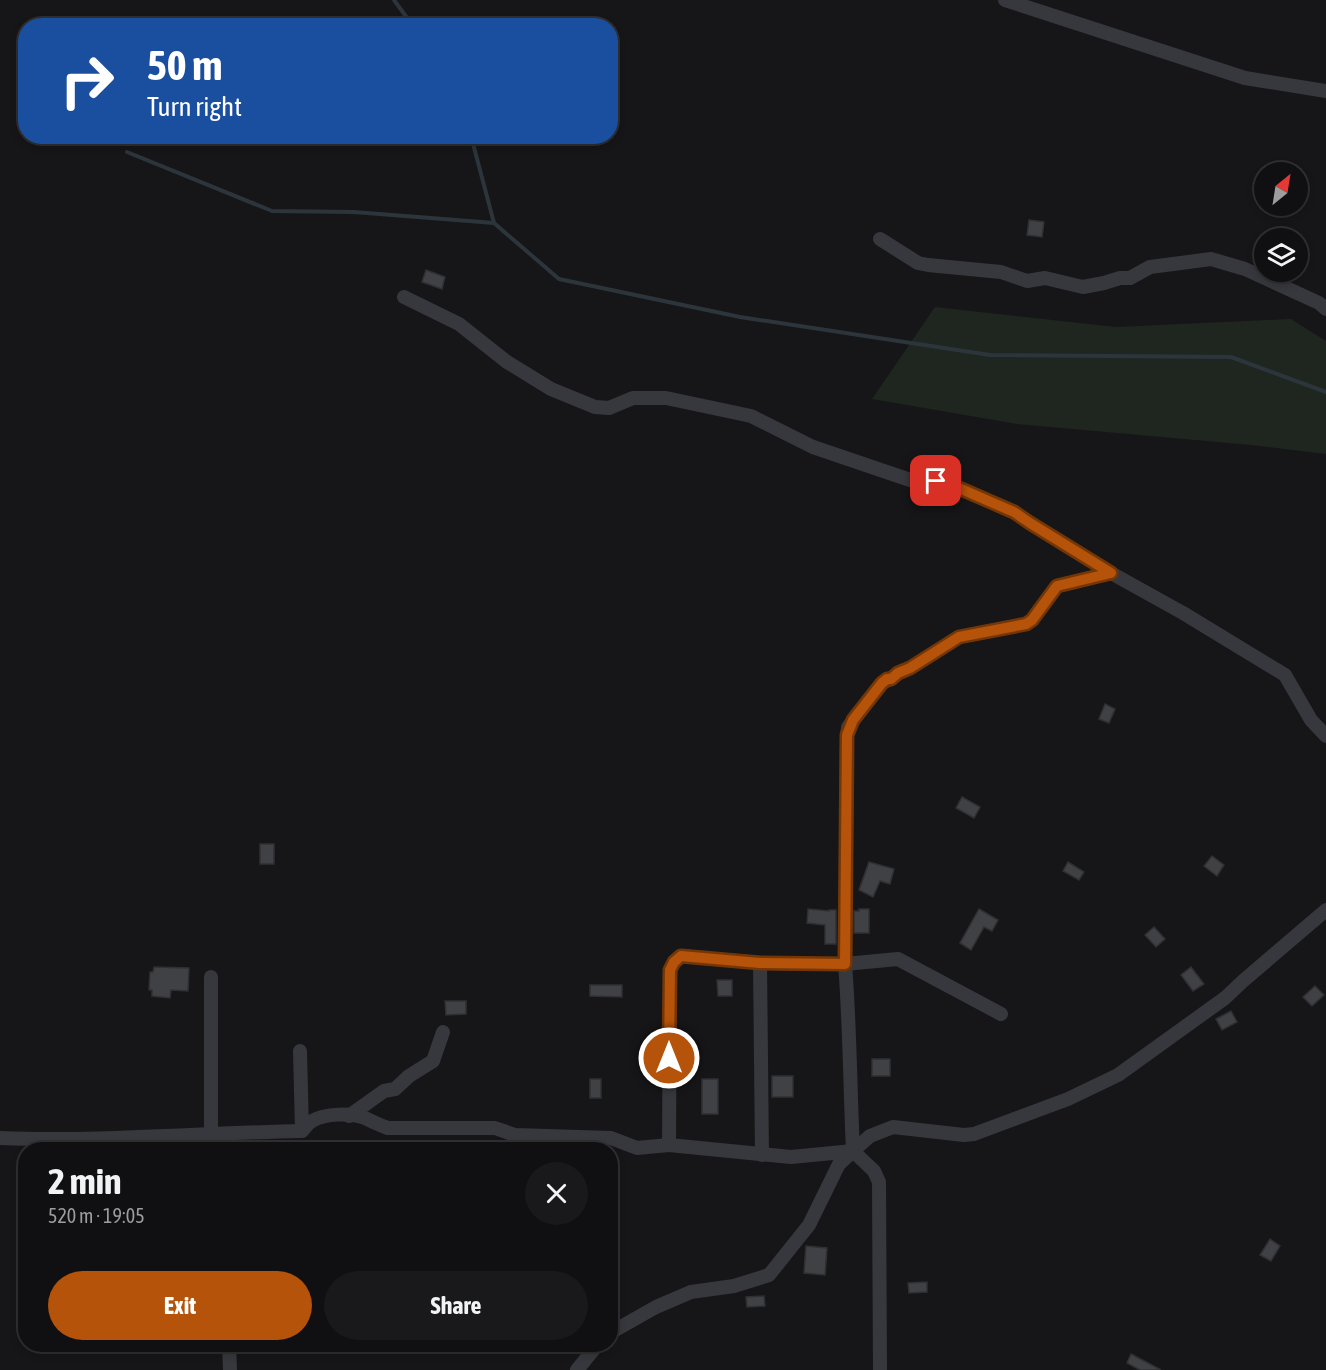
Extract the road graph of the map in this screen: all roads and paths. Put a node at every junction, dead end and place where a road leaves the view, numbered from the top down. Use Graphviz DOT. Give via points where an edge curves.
graph roads {
  1 [pos="1005,0"];
  2 [pos="1326,91"];
  3 [pos="880,238"];
  4 [pos="404,297"];
  5 [pos="1326,309"];
  6 [pos="1111,573"];
  7 [pos="1326,736"];
  8 [pos="1326,910"];
  9 [pos="760,963"];
  10 [pos="845,964"];
  11 [pos="211,977"];
  12 [pos="1001,1014"];
  13 [pos="443,1032"];
  14 [pos="300,1051"];
  15 [pos="349,1116"];
  16 [pos="302,1131"];
  17 [pos="210,1133"];
  18 [pos="0,1138"];
  19 [pos="211,1142"];
  20 [pos="669,1145"];
  21 [pos="853,1151"];
  22 [pos="762,1155"];
  23 [pos="618,1328"];
  24 [pos="229,1352"];
  25 [pos="592,1352"];
  26 [pos="230,1370"];
  27 [pos="577,1370"];
  28 [pos="879,1370"];
  1 -- 2 [label="street" via="1245,78"];
  3 -- 5 [label="street" via="918,263 1001,272 1027,281 1045,278 1083,287 1130,279 1150,267 1211,259 1245,269"];
  4 -- 6 [label="street" via="459,324 507,362 551,389 595,407 609,408 633,398 666,398 751,416 813,447 916,482 945,482 1014,512"];
  6 -- 7 [label="street" via="1285,675 1311,720"];
  6 -- 10 [label="street" via="1057,586 1026,624 959,637 882,683 853,720 847,735"];
  8 -- 21 [label="street" via="1226,998 1119,1075 983,1131 964,1135 893,1127 877,1132"];
  9 -- 10 [label="street"];
  9 -- 20 [label="street" via="681,956 670,970"];
  9 -- 22 [label="street"];
  10 -- 12 [label="street" via="898,959"];
  10 -- 21 [label="street"];
  11 -- 17 [label="street"];
  13 -- 15 [label="street" via="433,1061"];
  14 -- 16 [label="street"];
  15 -- 16 [label="street" via="323,1117"];
  15 -- 20 [label="street" via="388,1128 481,1127 515,1135 611,1138 637,1148"];
  16 -- 17 [label="street"];
  17 -- 18 [label="street"];
  17 -- 19 [label="street"];
  20 -- 22 [label="street"];
  21 -- 22 [label="street" via="791,1157"];
  21 -- 23 [label="street" via="838,1164 809,1225 774,1272 734,1286 691,1292"];
  21 -- 28 [label="street" via="879,1182"];
  24 -- 26 [label="street"];
  25 -- 27 [label="street"];
}
